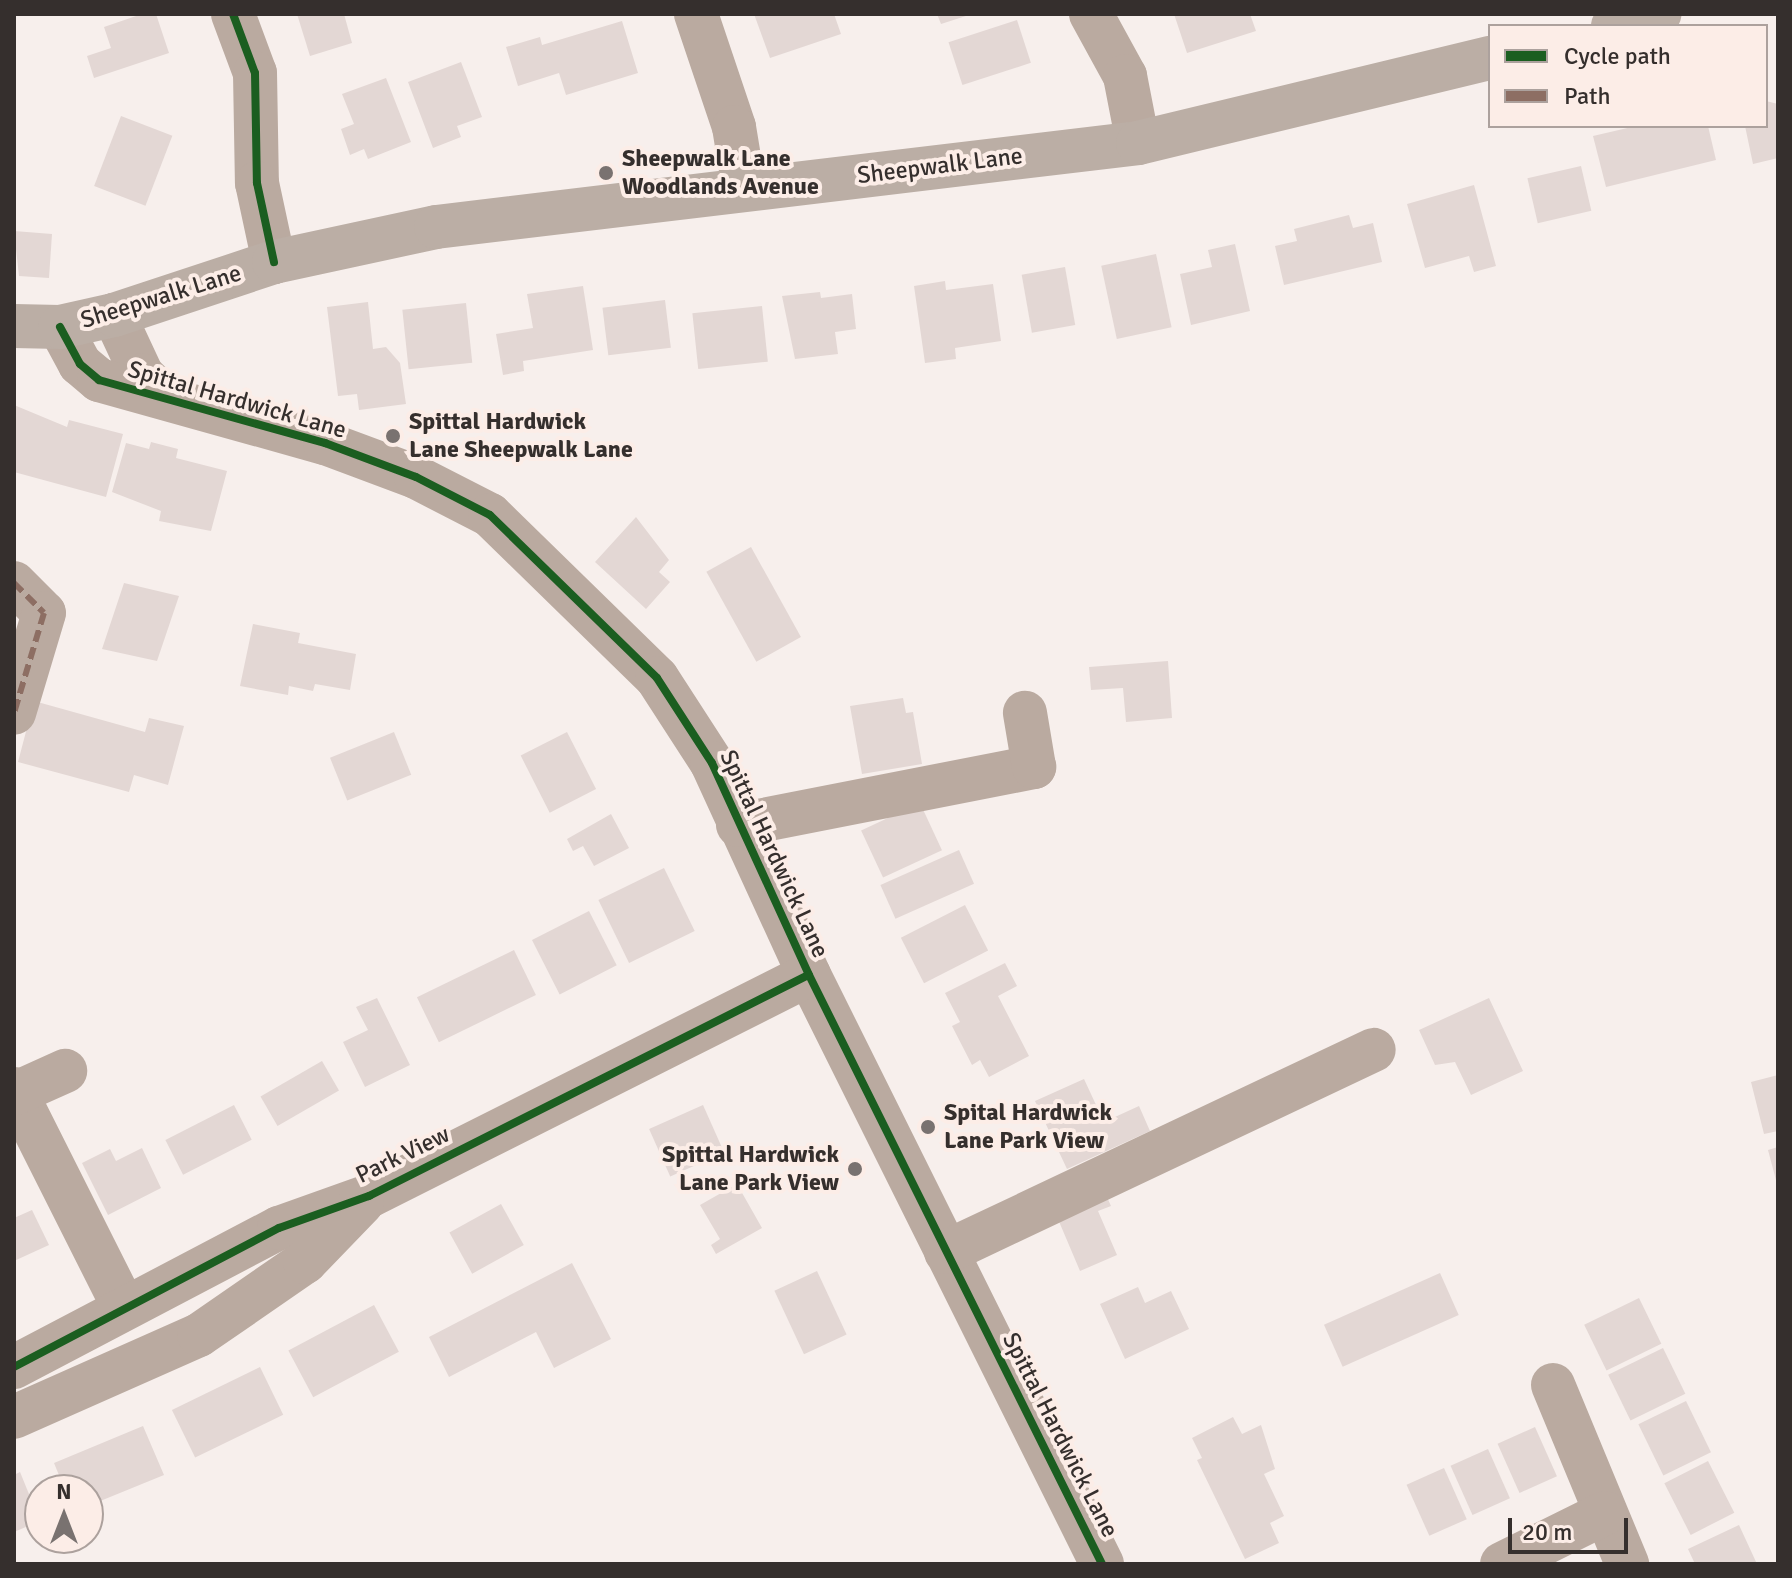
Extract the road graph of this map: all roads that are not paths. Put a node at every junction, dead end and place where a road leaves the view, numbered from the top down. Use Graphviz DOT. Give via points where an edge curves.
graph roads {
  1 [pos="233,14"];
  2 [pos="696,14"];
  3 [pos="1091,14"];
  4 [pos="1659,14"];
  5 [pos="1621,24"];
  6 [pos="1488,58"];
  7 [pos="1138,143"];
  8 [pos="744,188"];
  9 [pos="274,262"];
  10 [pos="114,315"];
  11 [pos="14,326"];
  12 [pos="60,327"];
  13 [pos="166,398"];
  14 [pos="14,583"];
  15 [pos="14,713"];
  16 [pos="1025,713"];
  17 [pos="738,825"];
  18 [pos="809,975"];
  19 [pos="1374,1050"];
  20 [pos="65,1071"];
  21 [pos="15,1091"];
  22 [pos="369,1196"];
  23 [pos="946,1252"];
  24 [pos="124,1308"];
  25 [pos="14,1367"];
  26 [pos="1553,1385"];
  27 [pos="14,1417"];
  28 [pos="1605,1513"];
  29 [pos="1102,1564"];
  30 [pos="1502,1564"];
  31 [pos="1627,1564"];
  1 -- 9 [label="street" via="255,73 257,183"];
  2 -- 8 [label="street" via="734,127"];
  3 -- 7 [label="street" via="1125,76"];
  4 -- 5 [label="main road"];
  6 -- 7 [label="main road, Sheepwalk Lane"];
  7 -- 8 [label="main road, Sheepwalk Lane"];
  8 -- 9 [label="main road, Sheepwalk Lane" via="436,227"];
  9 -- 10 [label="main road, Sheepwalk Lane"];
  10 -- 12 [label="main road, Sheepwalk Lane"];
  10 -- 13 [label="street, Spittal Hardwick Lane" via="142,375"];
  11 -- 12 [label="main road, Sheepwalk Lane"];
  12 -- 13 [label="street, Spittal Hardwick Lane" via="80,364 99,380"];
  13 -- 17 [label="street, Spittal Hardwick Lane" via="325,443 416,477 490,515 657,678 712,763"];
  14 -- 15 [label="street" via="44,613"];
  16 -- 17 [label="street" via="1034,767"];
  17 -- 18 [label="street, Spittal Hardwick Lane"];
  18 -- 22 [label="street, Park View"];
  18 -- 23 [label="street, Spittal Hardwick Lane"];
  19 -- 23 [label="street"];
  20 -- 21 [label="street"];
  21 -- 24 [label="street"];
  22 -- 24 [label="street, Park View" via="279,1228"];
  22 -- 27 [label="street, Park View" via="305,1262 199,1335"];
  23 -- 29 [label="street, Spittal Hardwick Lane"];
  24 -- 25 [label="street, Park View"];
  26 -- 28 [label="street"];
  28 -- 30 [label="street"];
  28 -- 31 [label="street"];
}
